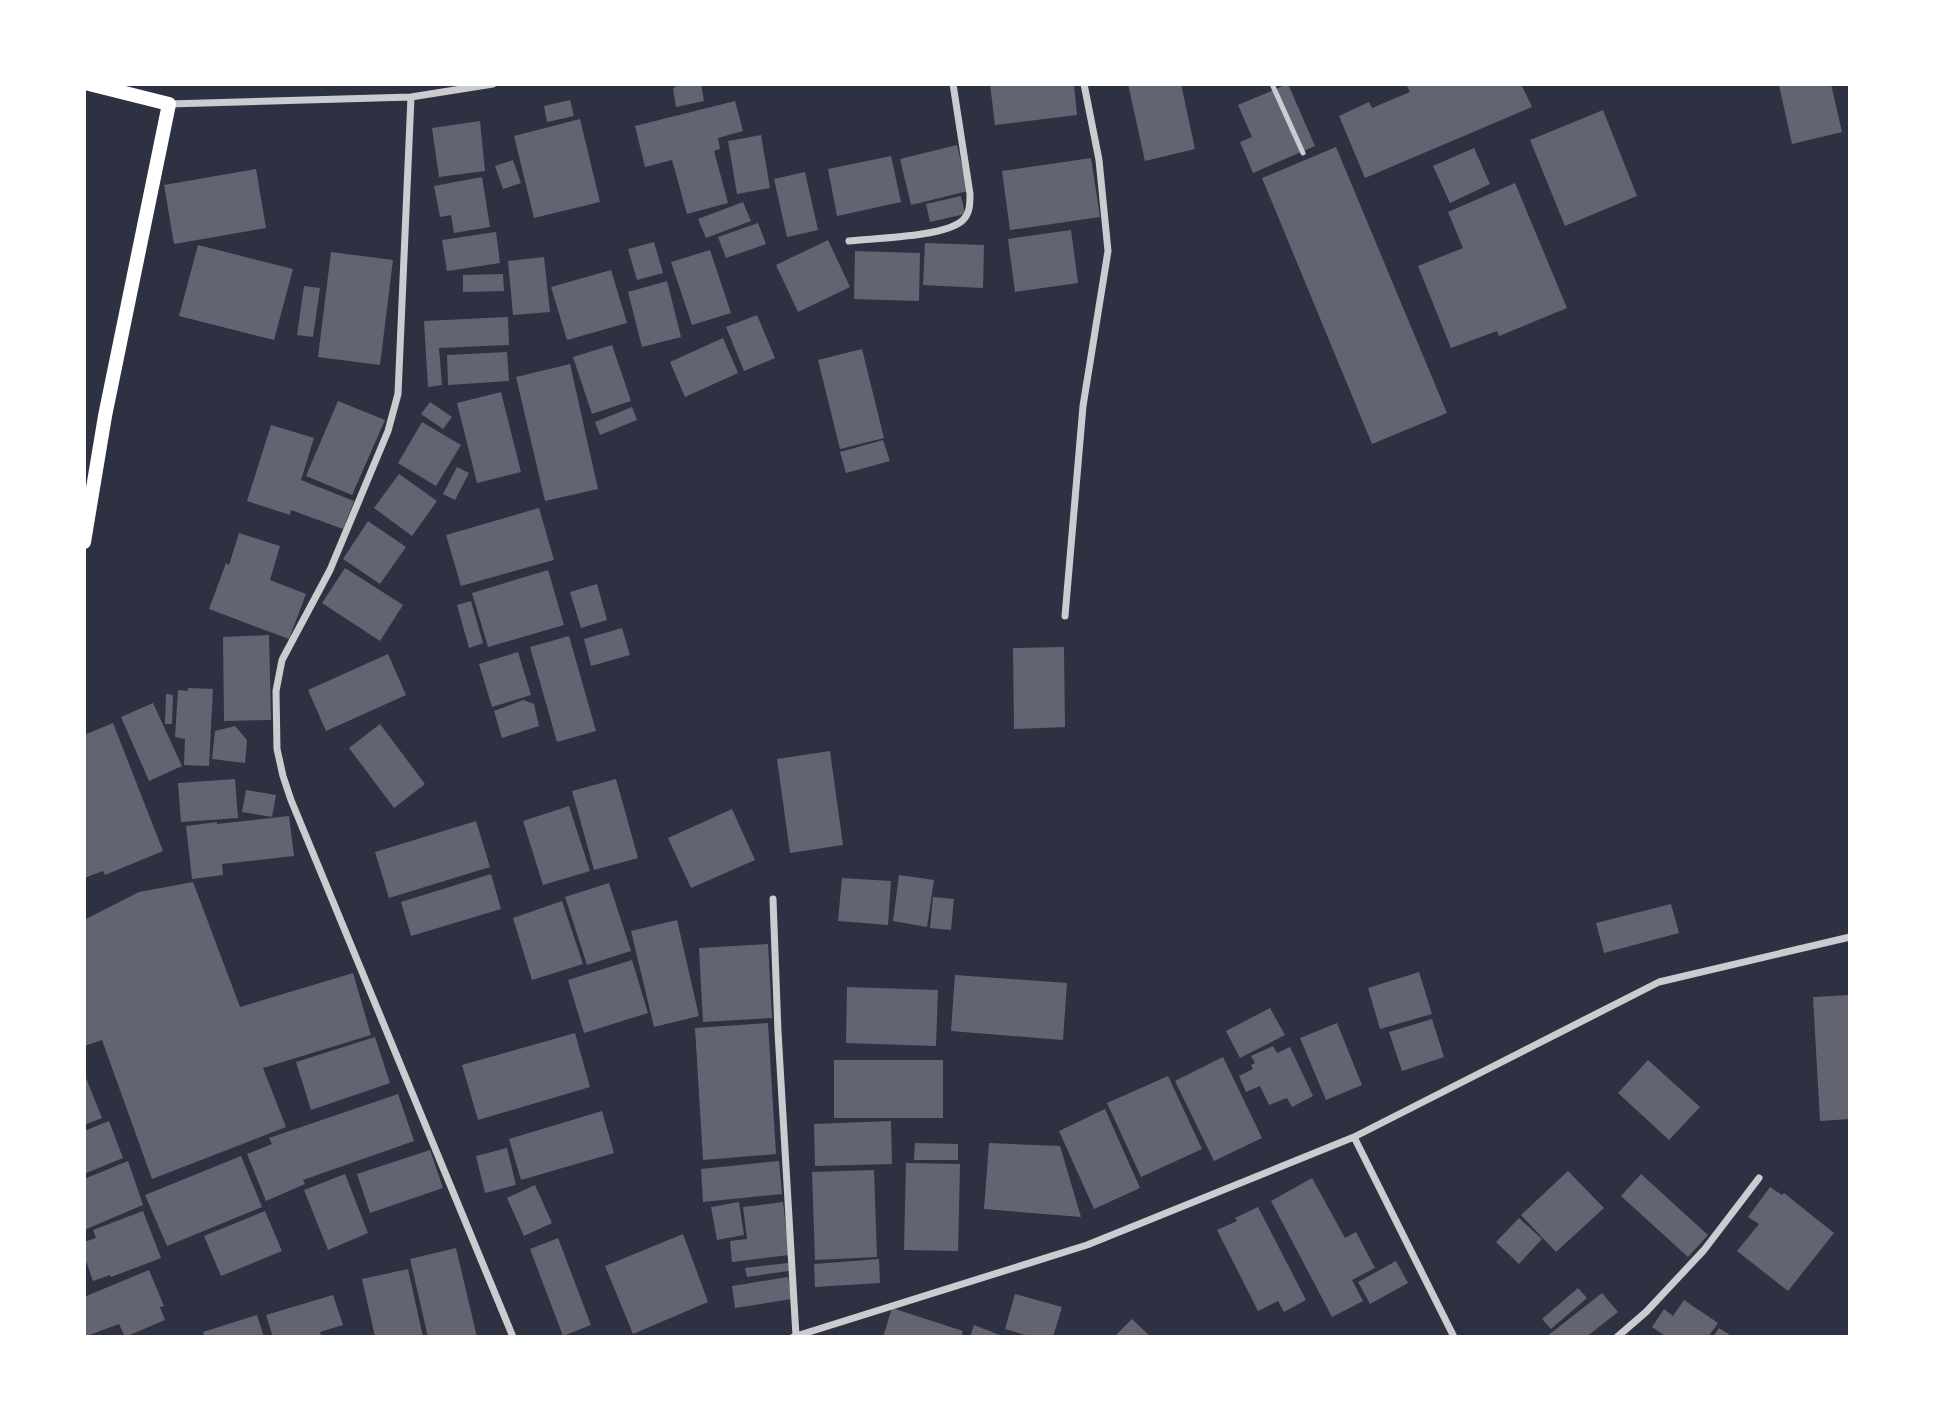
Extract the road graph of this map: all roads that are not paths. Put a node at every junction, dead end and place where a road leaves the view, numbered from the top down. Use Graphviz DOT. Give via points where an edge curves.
graph roads {
  1 [pos="89,84"];
  2 [pos="493,84"];
  3 [pos="953,84"];
  4 [pos="1084,84"];
  5 [pos="1272,84"];
  6 [pos="411,97"];
  7 [pos="169,104"];
  8 [pos="1303,153"];
  9 [pos="849,241"];
  10 [pos="84,541"];
  11 [pos="1065,615"];
  12 [pos="773,899"];
  13 [pos="1850,937"];
  14 [pos="1354,1137"];
  15 [pos="1759,1178"];
  16 [pos="513,1337"];
  17 [pos="794,1337"];
  18 [pos="1454,1337"];
  19 [pos="1617,1337"];
  1 -- 7 [label="main road"];
  2 -- 6 [label="street"];
  3 -- 9 [label="street" via="970,194 967,214 952,228 936,232"];
  4 -- 11 [label="street" via="1099,160 1108,251 1083,406"];
  5 -- 8 [label="lane"];
  6 -- 7 [label="street"];
  6 -- 16 [label="street" via="398,394 388,431 330,570 282,660 276,691 277,749 290,800"];
  7 -- 10 [label="main road"];
  12 -- 17 [label="street"];
  13 -- 14 [label="street" via="1659,982"];
  14 -- 17 [label="street" via="1087,1245"];
  14 -- 18 [label="street"];
  15 -- 19 [label="street" via="1704,1250"];
}
